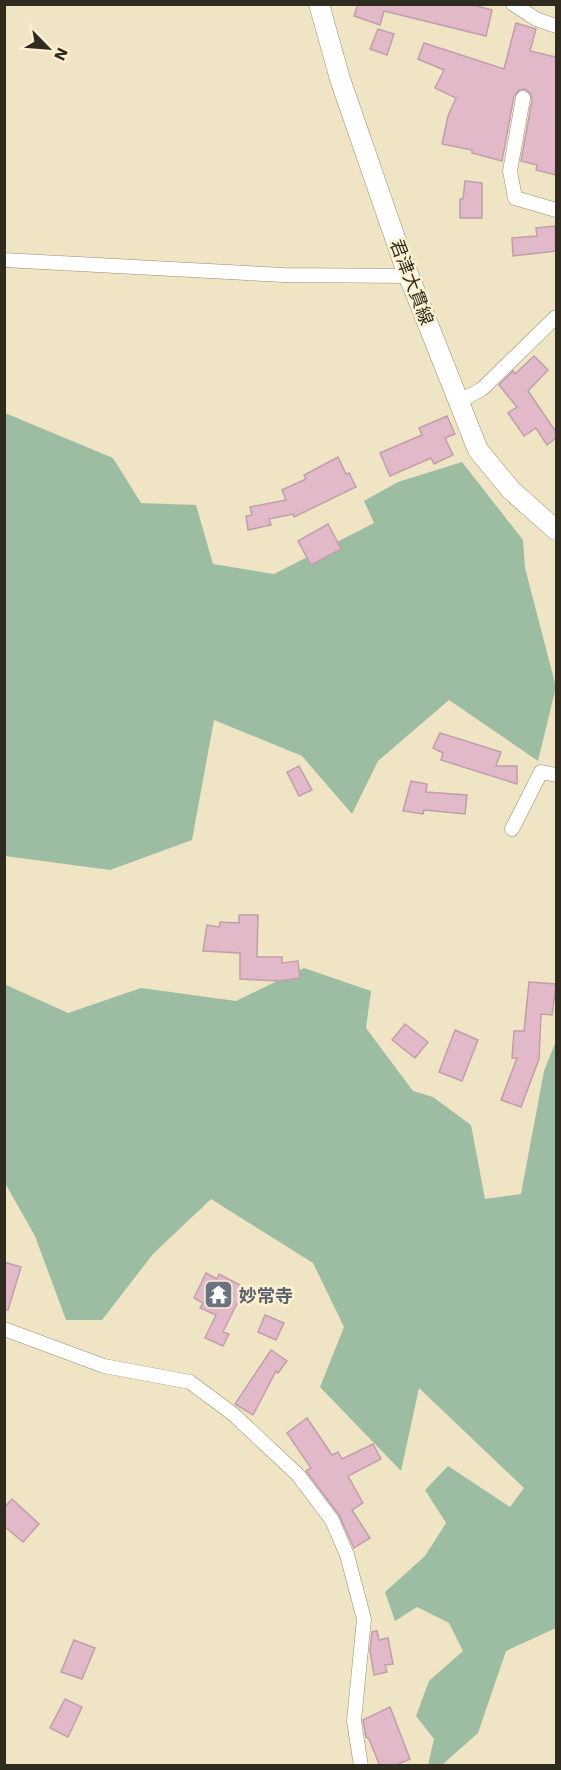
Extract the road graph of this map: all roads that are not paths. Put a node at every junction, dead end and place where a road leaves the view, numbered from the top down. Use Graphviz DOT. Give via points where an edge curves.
graph roads {
  1 [pos="319,4"];
  2 [pos="513,4"];
  3 [pos="556,26"];
  4 [pos="523,98"];
  5 [pos="556,210"];
  6 [pos="4,260"];
  7 [pos="408,276"];
  8 [pos="556,317"];
  9 [pos="458,402"];
  10 [pos="556,530"];
  11 [pos="556,775"];
  12 [pos="512,829"];
  13 [pos="4,1329"];
  14 [pos="361,1766"];
  1 -- 7 [label="main road, 君津大貫線" via="340,79"];
  2 -- 3 [label="street"];
  4 -- 5 [label="street" via="510,171 515,198"];
  6 -- 7 [label="street" via="284,275"];
  7 -- 9 [label="main road, 君津大貫線"];
  8 -- 9 [label="street" via="482,389"];
  9 -- 10 [label="main road, 君津大貫線" via="478,450 489,465"];
  11 -- 12 [label="street" via="540,772"];
  13 -- 14 [label="street" via="104,1366 190,1382 233,1414 298,1475 332,1520 347,1555 364,1619 354,1721"];
}
